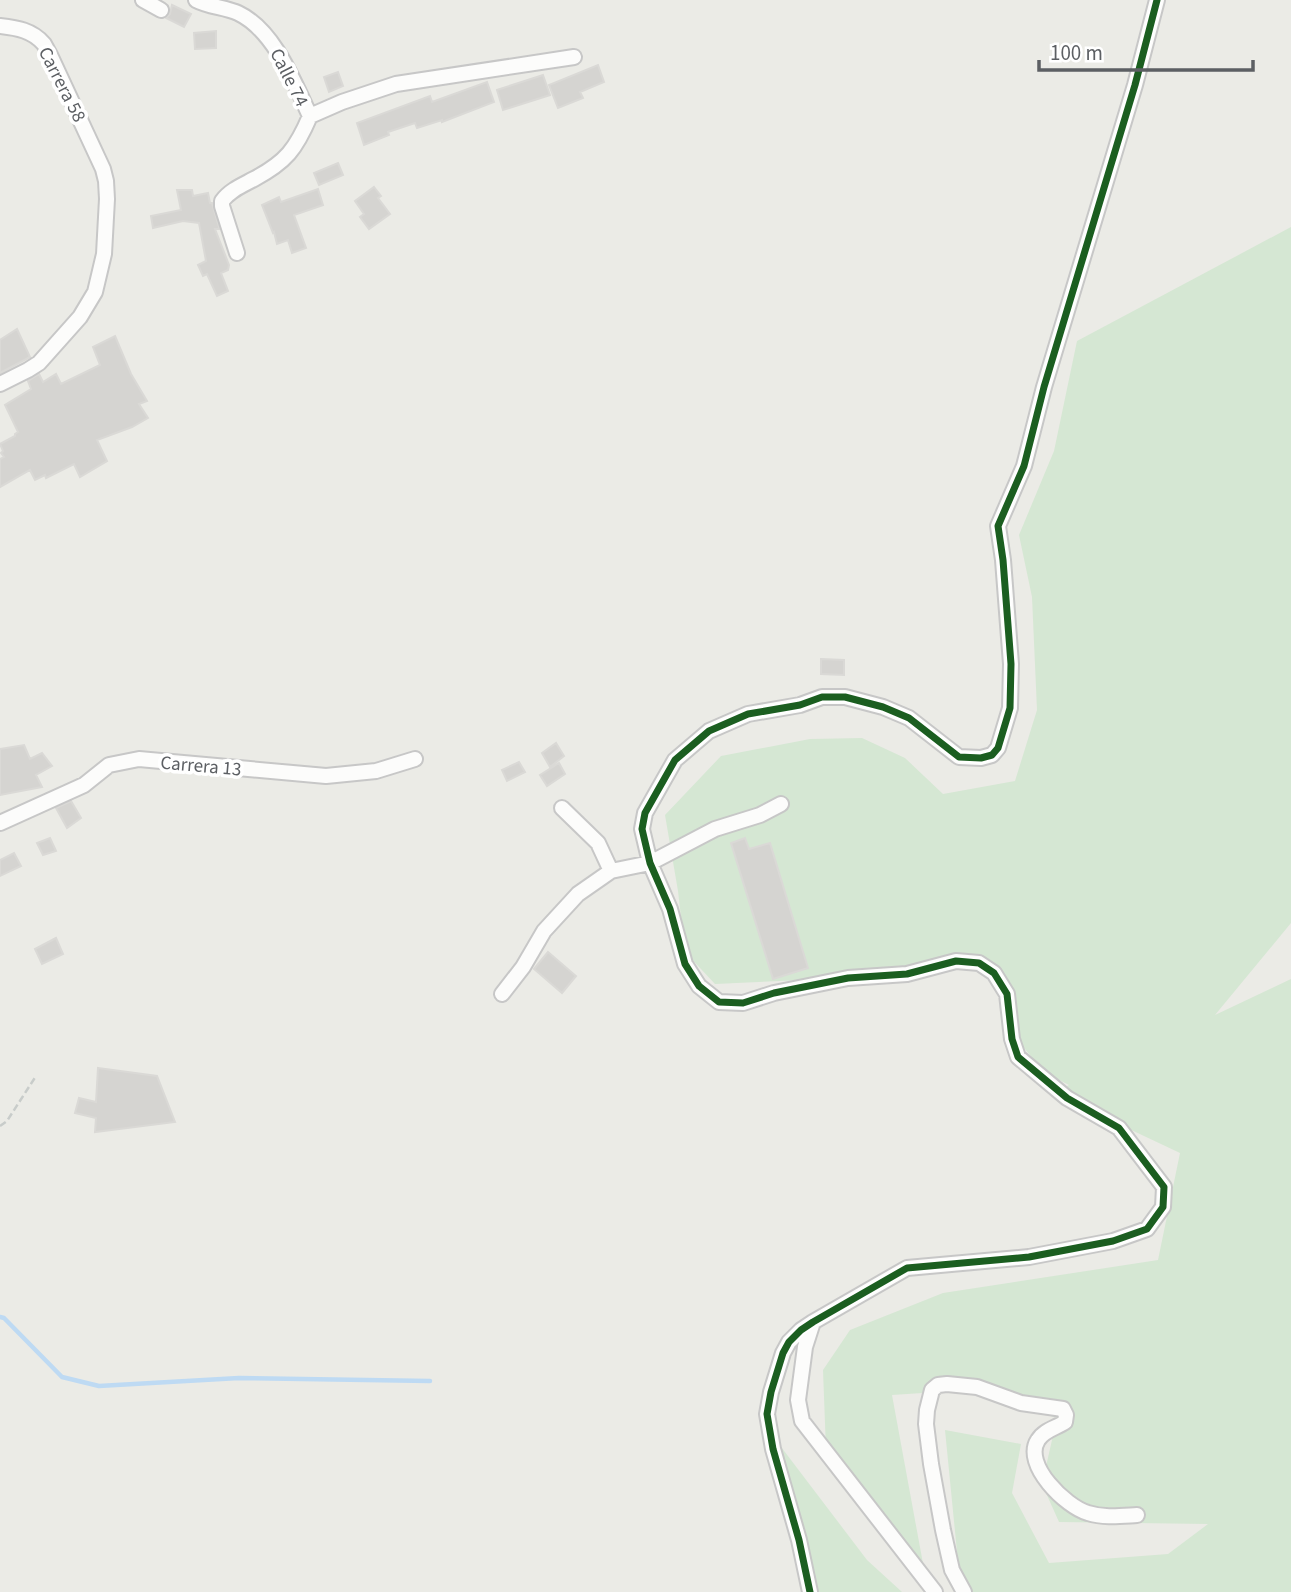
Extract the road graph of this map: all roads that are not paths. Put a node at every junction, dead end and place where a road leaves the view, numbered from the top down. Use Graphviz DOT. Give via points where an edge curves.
graph roads {
  1 [pos="143,0"];
  2 [pos="196,0"];
  3 [pos="1157,0"];
  4 [pos="161,10"];
  5 [pos="0,26"];
  6 [pos="574,57"];
  7 [pos="310,116"];
  8 [pos="237,253"];
  9 [pos="0,384"];
  10 [pos="415,759"];
  11 [pos="781,804"];
  12 [pos="562,808"];
  13 [pos="0,823"];
  14 [pos="650,863"];
  15 [pos="611,871"];
  16 [pos="502,994"];
  17 [pos="813,1322"];
  18 [pos="1137,1515"];
  19 [pos="810,1592"];
  20 [pos="936,1592"];
  21 [pos="964,1592"];
  1 -- 4 [label="street"];
  2 -- 7 [label="street, Calle 74" via="241,14 271,41"];
  3 -- 14 [label="street" via="1024,467 998,526 1011,664 1010,708 998,748 981,758 959,757 909,718 845,697 821,697 748,714 709,732 675,760 645,813 642,829"];
  5 -- 9 [label="street, Carrera 58" via="19,28 44,44 103,169 107,199 104,254 95,292 80,317 39,363"];
  6 -- 7 [label="street" via="396,84"];
  7 -- 8 [label="street" via="287,158 222,201"];
  10 -- 13 [label="street, Carrera 13" via="376,771 326,776 139,759 109,765 84,785"];
  11 -- 14 [label="street" via="715,829"];
  12 -- 15 [label="street" via="598,843"];
  14 -- 15 [label="street"];
  14 -- 17 [label="street" via="670,909 685,964 699,986 719,1002 743,1003 848,978 907,974 956,961 979,963 994,973 1007,993 1018,1057 1067,1098 1119,1128 1164,1187 1163,1207 1147,1229 1113,1241 1029,1257 906,1268"];
  15 -- 16 [label="street" via="578,894 544,931"];
  17 -- 19 [label="street" via="783,1353 767,1414"];
  17 -- 20 [label="street" via="798,1400 802,1421"];
  18 -- 21 [label="street" via="1086,1513 1058,1494 1046,1478 1036,1461 1035,1446 1045,1433 1065,1422 1063,1409 1021,1403 977,1387 938,1385 927,1410 931,1464 952,1570"];
}
